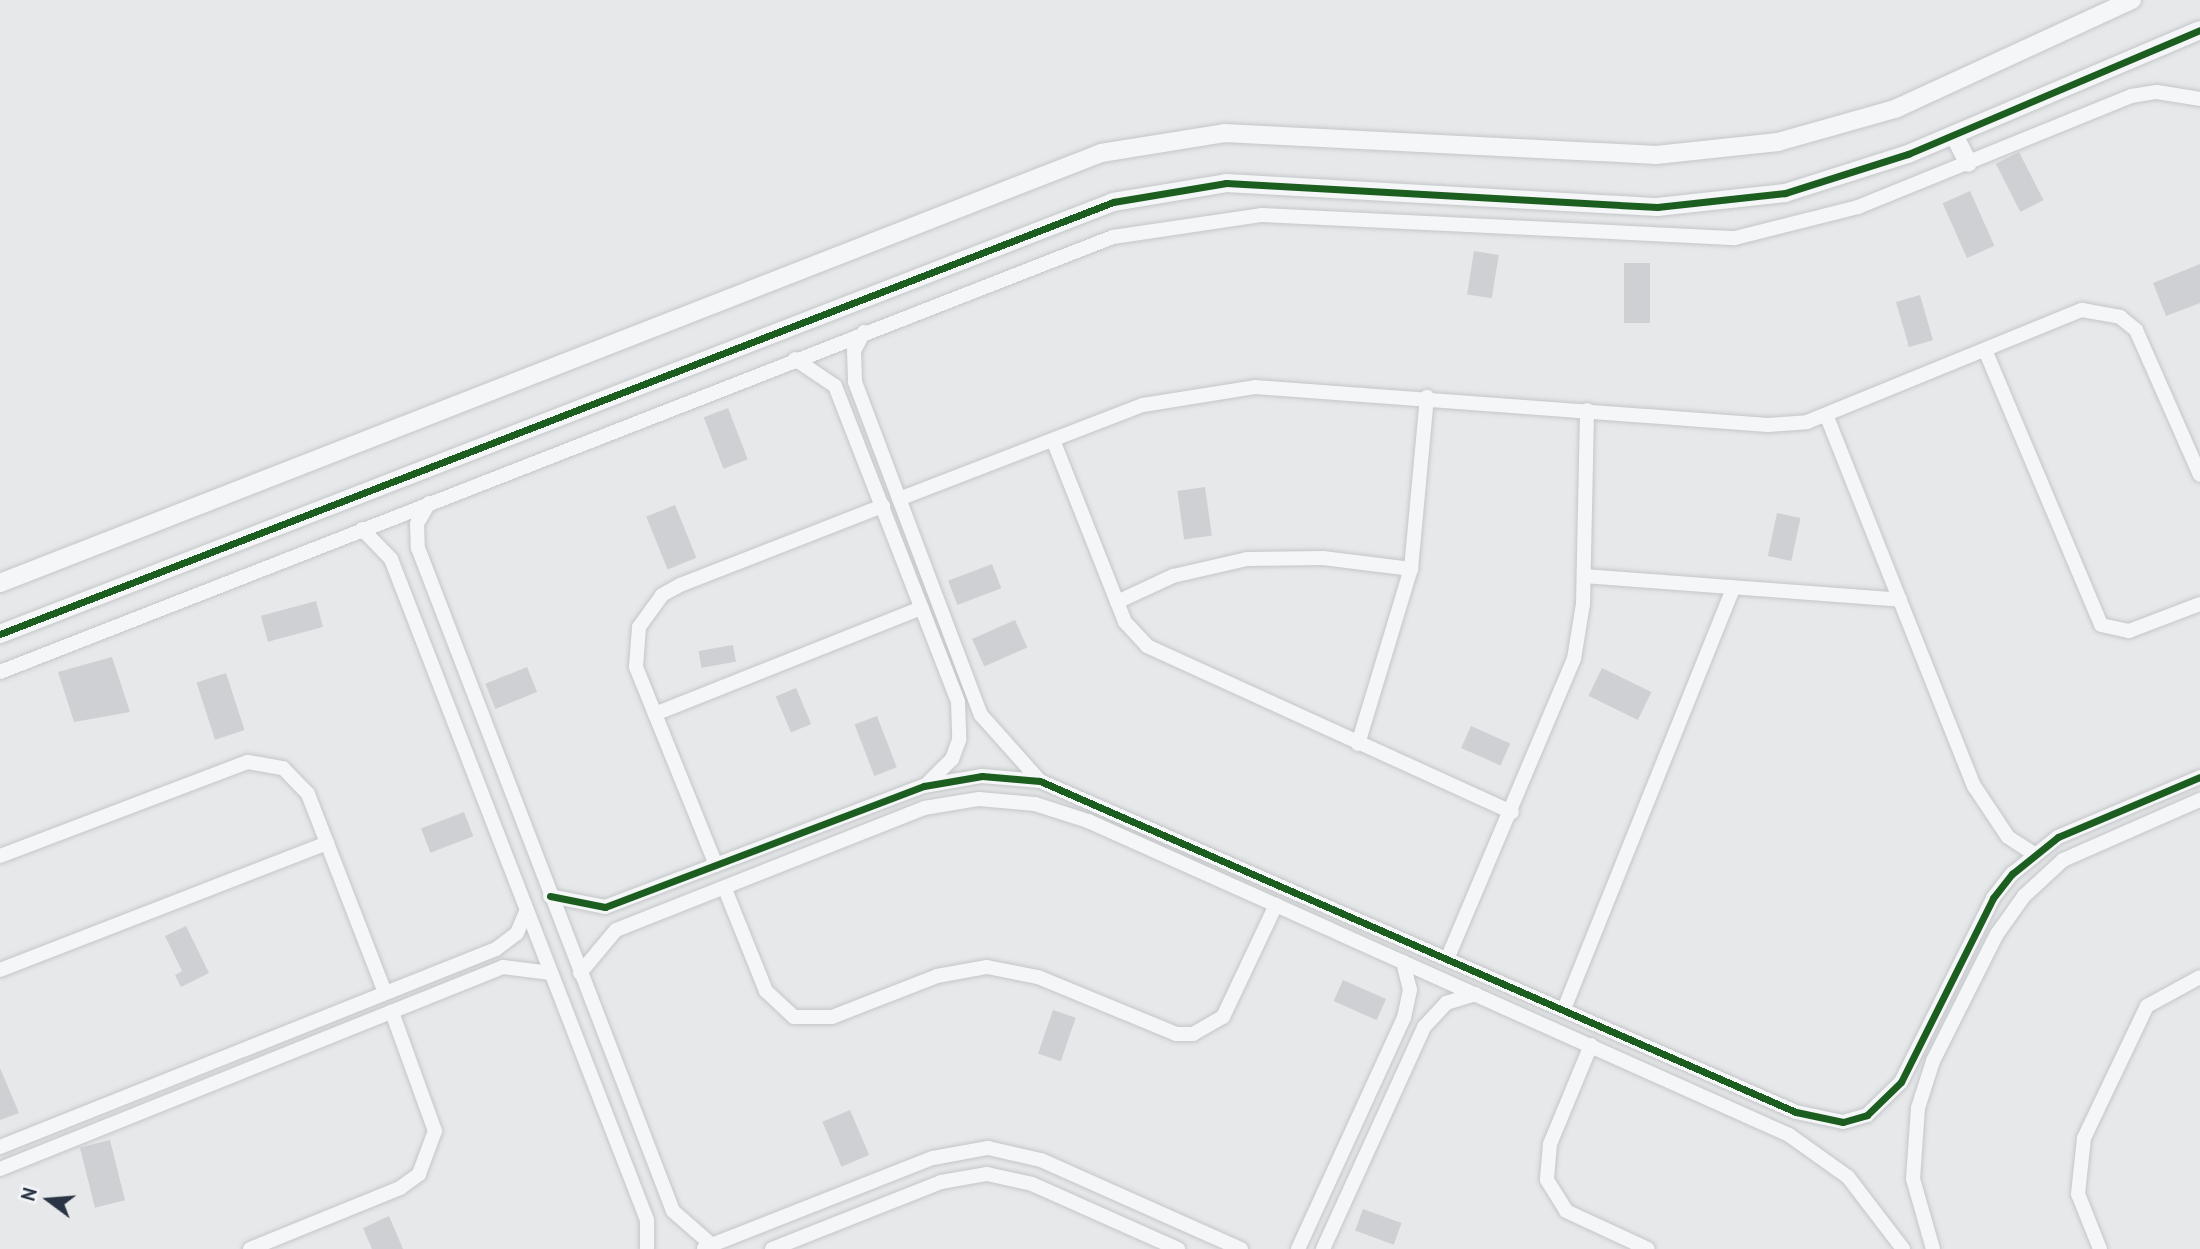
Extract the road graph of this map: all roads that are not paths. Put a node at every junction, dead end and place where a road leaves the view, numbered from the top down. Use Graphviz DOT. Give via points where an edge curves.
graph roads {
  1 [pos="2132,0"];
  2 [pos="2113,5"];
  3 [pos="2200,30"];
  4 [pos="2200,99"];
  5 [pos="1954,135"];
  6 [pos="1968,163"];
  7 [pos="864,332"];
  8 [pos="1984,350"];
  9 [pos="795,359"];
  10 [pos="1427,397"];
  11 [pos="1587,410"];
  12 [pos="1827,417"];
  13 [pos="1053,440"];
  14 [pos="2200,475"];
  15 [pos="899,499"];
  16 [pos="429,503"];
  17 [pos="883,506"];
  18 [pos="362,529"];
  19 [pos="1410,569"];
  20 [pos="1584,576"];
  21 [pos="0,583"];
  22 [pos="1733,587"];
  23 [pos="1900,600"];
  24 [pos="1117,601"];
  25 [pos="2200,604"];
  26 [pos="922,608"];
  27 [pos="0,634"];
  28 [pos="0,672"];
  29 [pos="655,714"];
  30 [pos="1358,744"];
  31 [pos="2200,777"];
  32 [pos="1040,781"];
  33 [pos="924,786"];
  34 [pos="2200,800"];
  35 [pos="1512,812"];
  36 [pos="327,843"];
  37 [pos="2034,854"];
  38 [pos="0,856"];
  39 [pos="716,865"];
  40 [pos="725,889"];
  41 [pos="550,896"];
  42 [pos="1276,905"];
  43 [pos="527,911"];
  44 [pos="1448,957"];
  45 [pos="1403,962"];
  46 [pos="0,970"];
  47 [pos="551,973"];
  48 [pos="580,973"];
  49 [pos="2200,977"];
  50 [pos="385,993"];
  51 [pos="1476,994"];
  52 [pos="1564,1009"];
  53 [pos="392,1012"];
  54 [pos="1591,1045"];
  55 [pos="0,1147"];
  56 [pos="0,1169"];
  57 [pos="707,1247"];
  58 [pos="250,1249"];
  59 [pos="647,1249"];
  60 [pos="772,1249"];
  61 [pos="1178,1249"];
  62 [pos="1241,1249"];
  63 [pos="1298,1249"];
  64 [pos="1323,1249"];
  65 [pos="1648,1249"];
  66 [pos="1903,1249"];
  67 [pos="1933,1249"];
  68 [pos="2100,1249"];
  1 -- 2 [label="street"];
  2 -- 21 [label="street" via="1895,109 1837,128 1717,151 1595,153 1286,132 1200,135 1101,153"];
  3 -- 5 [label="street"];
  4 -- 6 [label="street" via="2157,92 2131,96"];
  5 -- 6 [label="street"];
  5 -- 27 [label="street" via="1848,176 1721,203 1592,204 1284,183 1181,188 1113,202"];
  6 -- 7 [label="street" via="1819,221 1735,238 1262,215 1162,225 1065,253"];
  7 -- 9 [label="street"];
  7 -- 15 [label="street" via="853,372"];
  8 -- 12 [label="street"];
  8 -- 14 [label="street" via="2082,310 2120,317 2146,348"];
  8 -- 25 [label="street" via="2101,625 2129,631"];
  9 -- 16 [label="street"];
  9 -- 17 [label="street" via="835,386"];
  10 -- 11 [label="street"];
  10 -- 13 [label="street" via="1255,387 1198,393 1143,405"];
  10 -- 19 [label="street"];
  11 -- 12 [label="street" via="1768,425"];
  11 -- 20 [label="street"];
  12 -- 23 [label="street"];
  13 -- 15 [label="street"];
  13 -- 24 [label="street"];
  15 -- 32 [label="street" via="981,715"];
  16 -- 18 [label="street"];
  16 -- 41 [label="street" via="417,524 418,548"];
  17 -- 26 [label="street"];
  17 -- 29 [label="street" via="662,595 639,627 634,646"];
  18 -- 28 [label="street"];
  18 -- 43 [label="street" via="391,559"];
  19 -- 24 [label="street" via="1323,558 1247,559 1173,576"];
  19 -- 30 [label="street"];
  20 -- 22 [label="street"];
  20 -- 35 [label="street" via="1566,686"];
  22 -- 23 [label="street"];
  22 -- 52 [label="street"];
  23 -- 37 [label="street" via="1988,813"];
  24 -- 30 [label="street" via="1135,635 1160,655"];
  26 -- 29 [label="street"];
  26 -- 33 [label="street" via="961,721 952,759"];
  29 -- 39 [label="street"];
  30 -- 35 [label="street"];
  31 -- 37 [label="street" via="2086,824"];
  32 -- 33 [label="street" via="982,776"];
  32 -- 44 [label="street"];
  33 -- 39 [label="street"];
  34 -- 67 [label="street" via="2063,860 2037,881 1997,934 1933,1061 1918,1108 1913,1179"];
  35 -- 44 [label="street"];
  36 -- 38 [label="street" via="298,779 283,768 248,762"];
  36 -- 46 [label="street"];
  36 -- 50 [label="street"];
  37 -- 52 [label="street" via="1993,898 1901,1082 1867,1115 1819,1121"];
  39 -- 41 [label="street" via="605,907"];
  40 -- 42 [label="street" via="924,808 993,800 1062,811"];
  40 -- 42 [label="street" via="766,992 794,1017 832,1017 937,976 987,967 1038,977 1176,1034 1193,1034 1223,1017"];
  40 -- 48 [label="street" via="615,930"];
  41 -- 48 [label="street"];
  42 -- 45 [label="street"];
  43 -- 47 [label="street"];
  43 -- 50 [label="street" via="507,942"];
  44 -- 52 [label="street"];
  45 -- 51 [label="street"];
  45 -- 63 [label="street" via="1410,990 1404,1018"];
  47 -- 53 [label="street" via="503,967"];
  47 -- 59 [label="street" via="647,1220"];
  48 -- 57 [label="street" via="673,1211"];
  49 -- 68 [label="street" via="2147,1006 2084,1138 2078,1194"];
  50 -- 55 [label="street"];
  51 -- 54 [label="street"];
  51 -- 64 [label="street" via="1446,1003 1424,1027"];
  53 -- 56 [label="street"];
  53 -- 58 [label="street" via="435,1131 419,1174 400,1188"];
  54 -- 65 [label="street" via="1550,1144 1547,1180 1566,1211"];
  54 -- 66 [label="street" via="1820,1154 1873,1203"];
  57 -- 62 [label="street" via="933,1158 988,1148 1041,1160"];
  60 -- 61 [label="street" via="941,1182 987,1174 1032,1184"];
}
